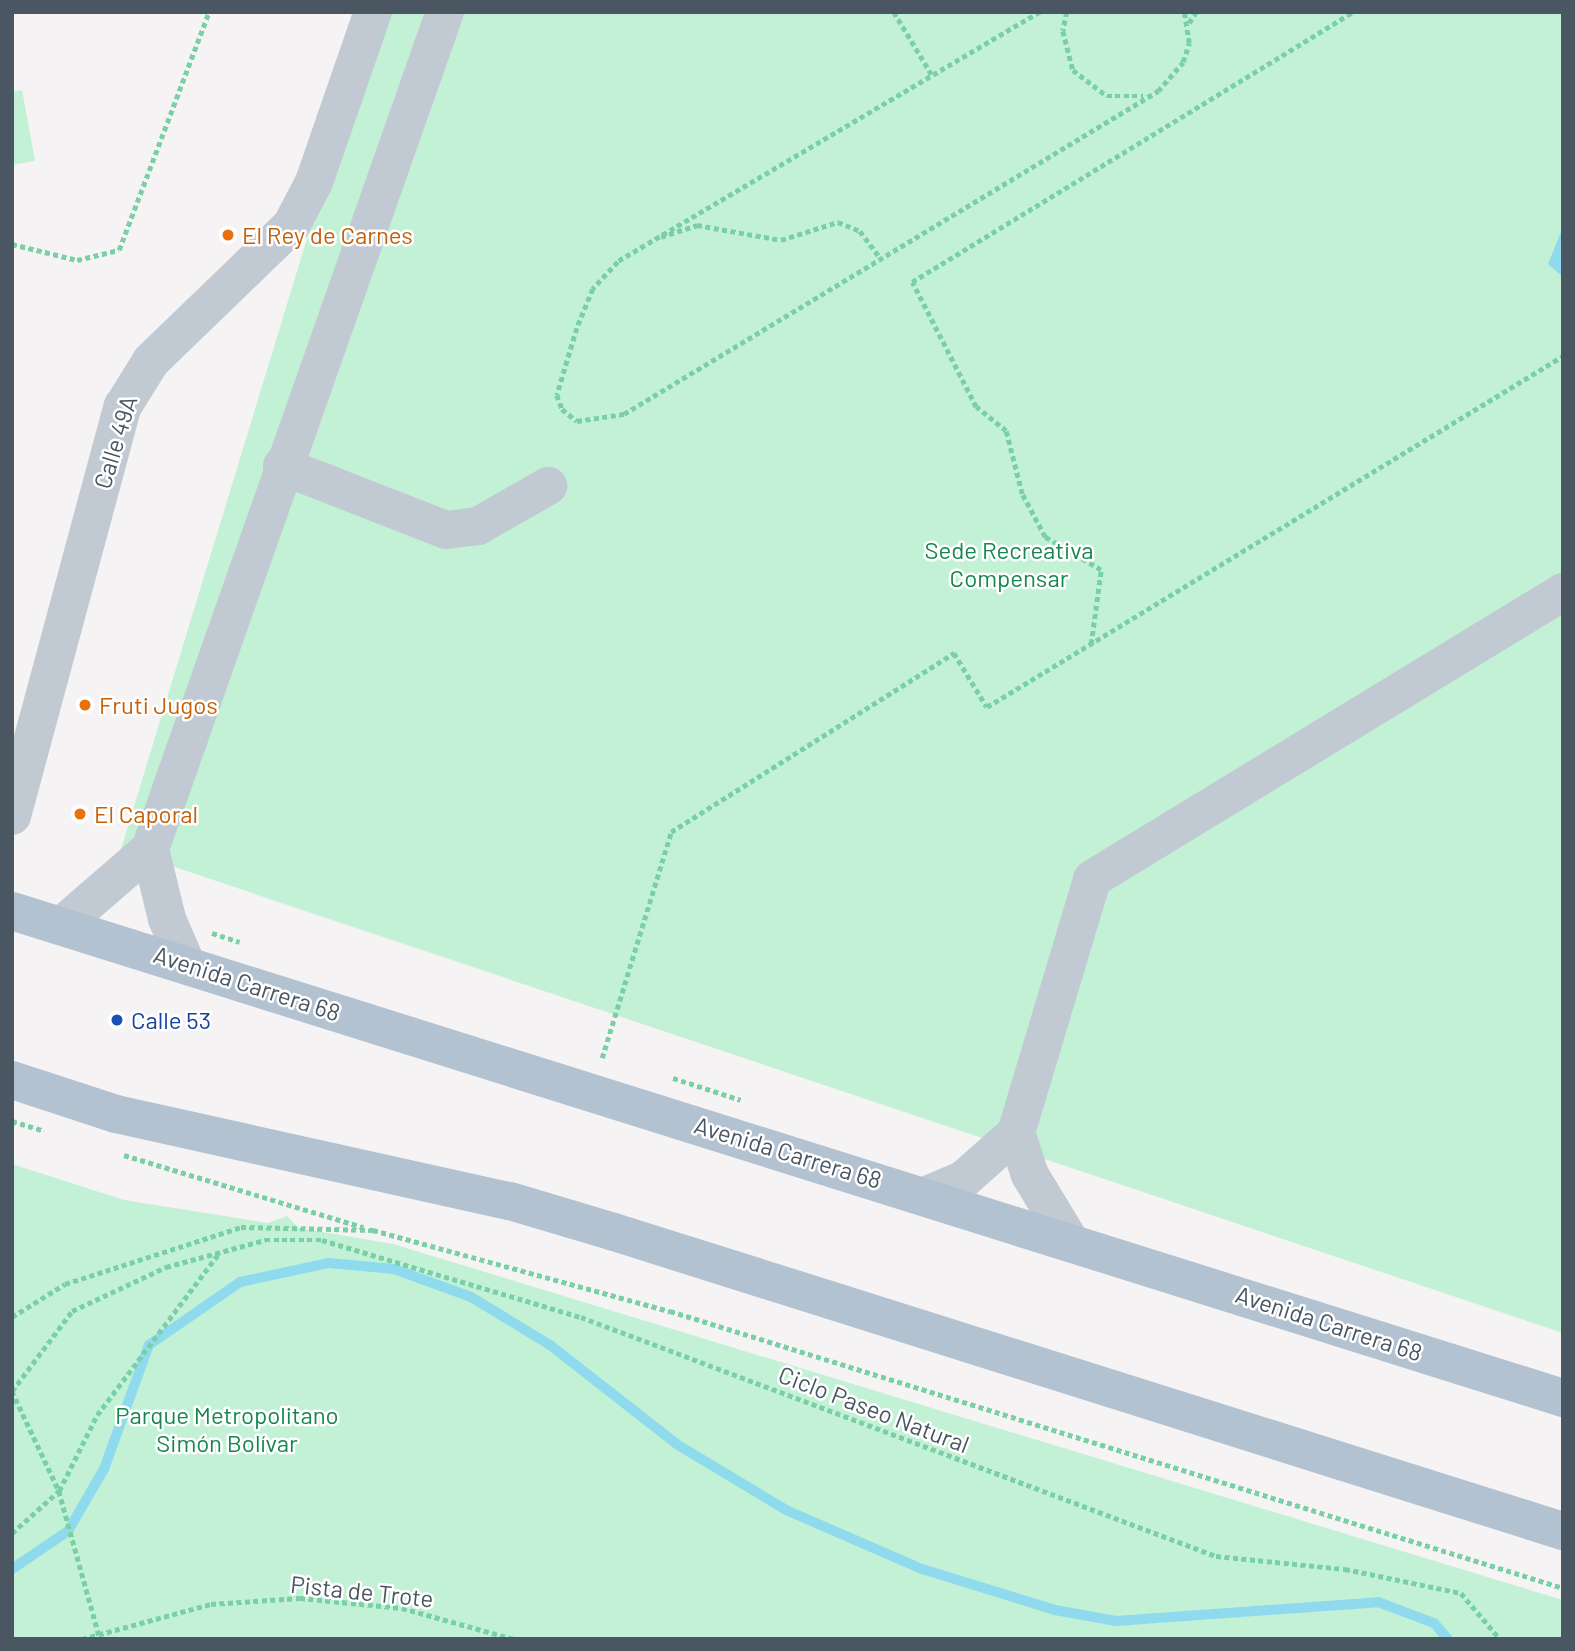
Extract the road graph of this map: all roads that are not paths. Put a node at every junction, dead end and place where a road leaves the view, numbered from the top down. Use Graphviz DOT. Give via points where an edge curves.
graph roads {
  1 [pos="373,12"];
  2 [pos="445,12"];
  3 [pos="282,466"];
  4 [pos="548,486"];
  5 [pos="1563,592"];
  6 [pos="12,816"];
  7 [pos="150,849"];
  8 [pos="12,911"];
  9 [pos="61,926"];
  10 [pos="186,964"];
  11 [pos="12,1080"];
  12 [pos="1016,1133"];
  13 [pos="927,1195"];
  14 [pos="1070,1241"];
  15 [pos="1563,1398"];
  16 [pos="1563,1531"];
  1 -- 6 [label="street, Calle 49A" via="314,182 290,226 151,361 123,407"];
  2 -- 3 [label="street"];
  3 -- 4 [label="street" via="446,530 478,526"];
  3 -- 7 [label="street"];
  5 -- 12 [label="street" via="1093,879"];
  7 -- 9 [label="street"];
  7 -- 10 [label="street" via="167,919"];
  8 -- 9 [label="main road, Avenida Carrera 68"];
  9 -- 10 [label="main road, Avenida Carrera 68"];
  10 -- 13 [label="main road, Avenida Carrera 68"];
  11 -- 16 [label="main road" via="169,1127 588,1224"];
  12 -- 13 [label="street" via="963,1180"];
  12 -- 14 [label="street" via="1030,1175"];
  13 -- 14 [label="main road, Avenida Carrera 68"];
  14 -- 15 [label="main road, Avenida Carrera 68"];
}
